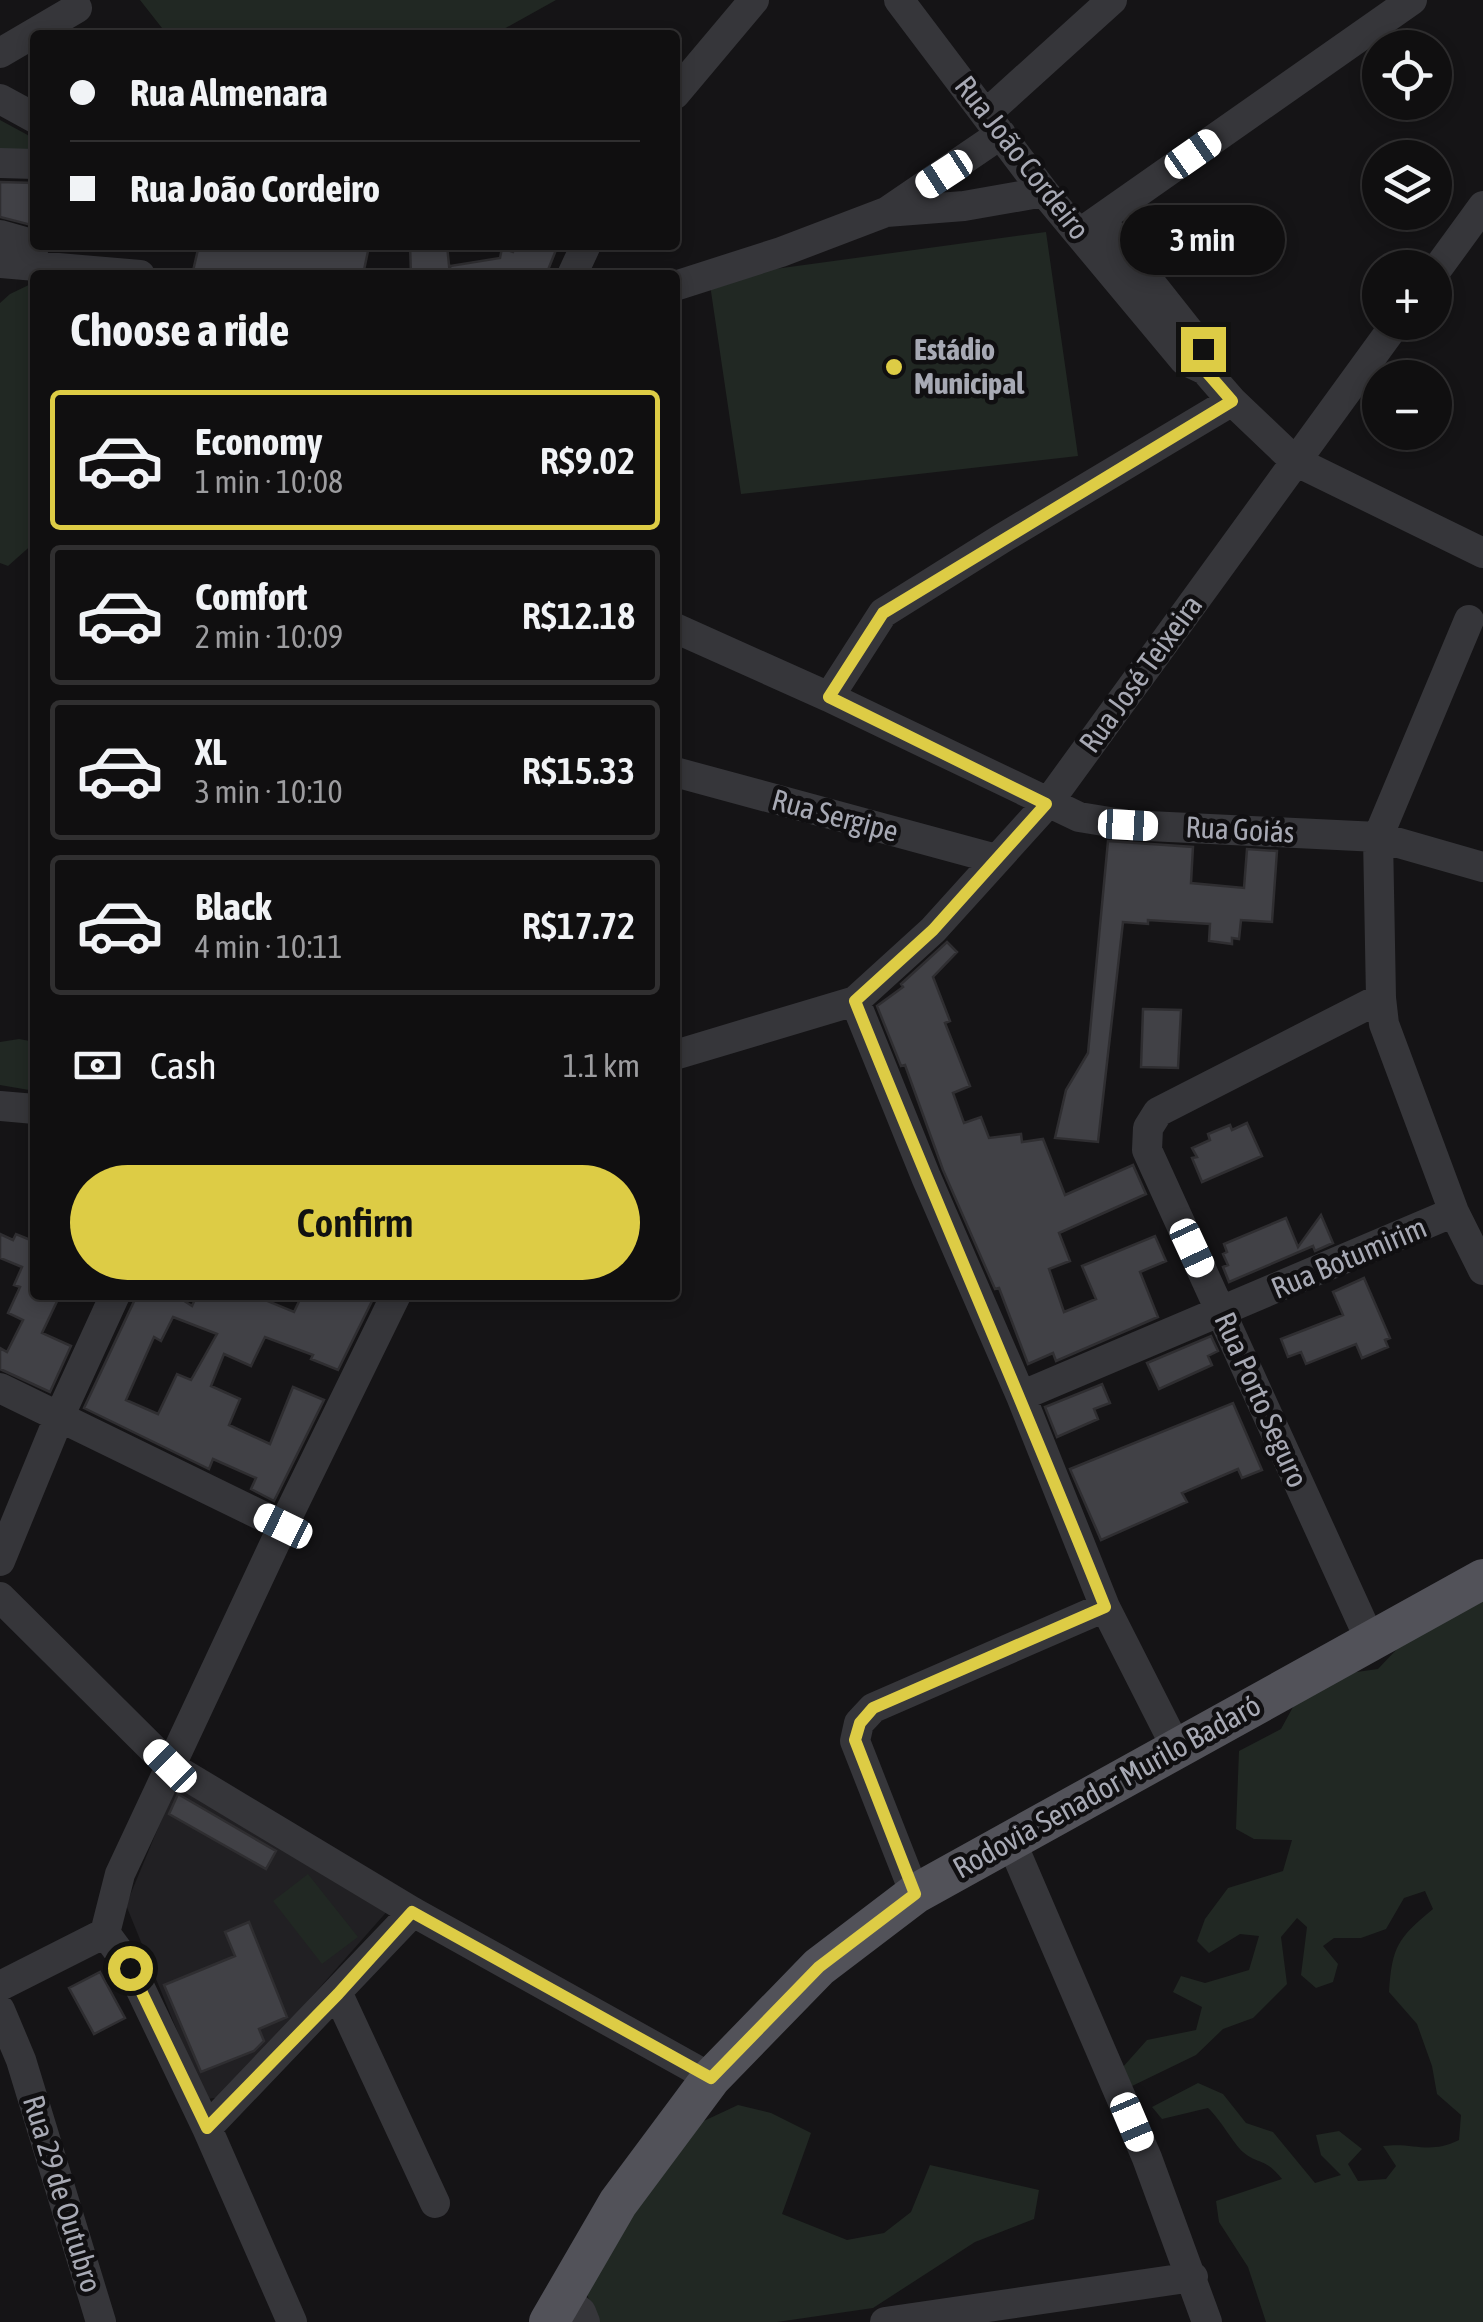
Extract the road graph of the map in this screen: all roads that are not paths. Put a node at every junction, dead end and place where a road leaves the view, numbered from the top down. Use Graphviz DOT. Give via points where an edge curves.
graph roads {
  1 [pos="754,0"];
  2 [pos="899,0"];
  3 [pos="1112,0"];
  4 [pos="1412,0"];
  5 [pos="78,8"];
  6 [pos="40,30"];
  7 [pos="30,36"];
  8 [pos="0,53"];
  9 [pos="705,58"];
  10 [pos="680,70"];
  11 [pos="680,88"];
  12 [pos="0,99"];
  13 [pos="30,115"];
  14 [pos="994,124"];
  15 [pos="0,163"];
  16 [pos="30,164"];
  17 [pos="1044,192"];
  18 [pos="1483,206"];
  19 [pos="886,212"];
  20 [pos="1090,226"];
  21 [pos="0,235"];
  22 [pos="30,244"];
  23 [pos="52,250"];
  24 [pos="1451,250"];
  25 [pos="0,263"];
  26 [pos="82,270"];
  27 [pos="122,270"];
  28 [pos="680,284"];
  29 [pos="1385,340"];
  30 [pos="1232,401"];
  31 [pos="1295,462"];
  32 [pos="1483,553"];
  33 [pos="1469,620"];
  34 [pos="680,630"];
  35 [pos="829,697"];
  36 [pos="680,773"];
  37 [pos="1046,804"];
  38 [pos="1378,837"];
  39 [pos="996,859"];
  40 [pos="1483,867"];
  41 [pos="1381,998"];
  42 [pos="855,1001"];
  43 [pos="680,1054"];
  44 [pos="0,1106"];
  45 [pos="30,1109"];
  46 [pos="1454,1212"];
  47 [pos="1483,1270"];
  48 [pos="113,1300"];
  49 [pos="394,1300"];
  50 [pos="1222,1313"];
  51 [pos="0,1388"];
  52 [pos="1021,1396"];
  53 [pos="60,1415"];
  54 [pos="283,1526"];
  55 [pos="0,1561"];
  56 [pos="1483,1579"];
  57 [pos="0,1597"];
  58 [pos="1105,1607"];
  59 [pos="1371,1642"];
  60 [pos="1176,1747"];
  61 [pos="170,1766"];
  62 [pos="1010,1839"];
  63 [pos="915,1894"];
  64 [pos="412,1912"];
  65 [pos="105,1933"];
  66 [pos="0,1986"];
  67 [pos="338,1994"];
  68 [pos="0,2010"];
  69 [pos="711,2078"];
  70 [pos="207,2128"];
  71 [pos="436,2203"];
  72 [pos="1193,2277"];
  73 [pos="1019,2312"];
  74 [pos="566,2314"];
  75 [pos="101,2322"];
  76 [pos="292,2322"];
  77 [pos="885,2322"];
  78 [pos="1207,2322"];
  1 -- 9 [label="street"];
  2 -- 14 [label="street, Rua João Cordeiro"];
  3 -- 14 [label="street"];
  4 -- 20 [label="street"];
  5 -- 6 [label="street"];
  7 -- 8 [label="street"];
  9 -- 10 [label="street"];
  9 -- 11 [label="street"];
  12 -- 13 [label="street"];
  14 -- 17 [label="street, Rua João Cordeiro"];
  14 -- 19 [label="street"];
  15 -- 16 [label="street"];
  17 -- 19 [label="street"];
  17 -- 20 [label="street, Rua João Cordeiro"];
  18 -- 24 [label="street"];
  19 -- 28 [label="street"];
  20 -- 30 [label="street, Rua João Cordeiro" via="1184,360 1205,370"];
  21 -- 22 [label="street"];
  23 -- 27 [label="street"];
  25 -- 26 [label="street"];
  29 -- 31 [label="street, Rua José Teixeira"];
  30 -- 31 [label="street, Rua João Cordeiro"];
  30 -- 35 [label="street" via="883,613"];
  31 -- 32 [label="street, Rua João Cordeiro"];
  31 -- 37 [label="street, Rua José Teixeira"];
  33 -- 38 [label="street"];
  34 -- 35 [label="street, Rua Goiás"];
  35 -- 37 [label="street, Rua Goiás"];
  36 -- 39 [label="street, Rua Sergipe"];
  37 -- 38 [label="street, Rua Goiás" via="1128,825"];
  37 -- 39 [label="street, Rua José Teixeira"];
  38 -- 40 [label="street, Rua Goiás"];
  38 -- 41 [label="street"];
  39 -- 42 [label="street, Rua José Teixeira" via="933,930"];
  41 -- 46 [label="street" via="1384,1024"];
  41 -- 50 [label="street, Rua Porto Seguro" via="1158,1112 1148,1128 1147,1150"];
  42 -- 43 [label="street"];
  42 -- 52 [label="street"];
  44 -- 45 [label="street"];
  46 -- 47 [label="street"];
  46 -- 50 [label="street, Rua Botumirim"];
  48 -- 53 [label="street"];
  49 -- 54 [label="street"];
  50 -- 52 [label="street, Rua Botumirim"];
  50 -- 59 [label="street, Rua Porto Seguro"];
  51 -- 53 [label="street"];
  52 -- 58 [label="street"];
  53 -- 54 [label="street"];
  53 -- 55 [label="street"];
  54 -- 61 [label="street"];
  56 -- 59 [label="main road, Rodovia Senador Murilo Badaró"];
  57 -- 61 [label="street"];
  58 -- 60 [label="street"];
  58 -- 63 [label="street" via="873,1708 860,1723 855,1740"];
  59 -- 60 [label="main road, Rodovia Senador Murilo Badaró"];
  60 -- 62 [label="main road, Rodovia Senador Murilo Badaró"];
  61 -- 64 [label="street"];
  61 -- 65 [label="street" via="120,1874"];
  62 -- 63 [label="main road, Rodovia Senador Murilo Badaró"];
  62 -- 72 [label="street"];
  63 -- 69 [label="main road, Rodovia Senador Murilo Badaró" via="819,1967"];
  64 -- 67 [label="street"];
  64 -- 69 [label="street"];
  65 -- 66 [label="street"];
  65 -- 70 [label="street" via="130,1968"];
  67 -- 70 [label="street"];
  67 -- 71 [label="street"];
  68 -- 75 [label="street, Rua 29 de Outubro"];
  69 -- 74 [label="main road, Rodovia Senador Murilo Badaró" via="618,2203"];
  70 -- 76 [label="street"];
  72 -- 73 [label="street"];
  72 -- 78 [label="street"];
  73 -- 77 [label="street"];
}
